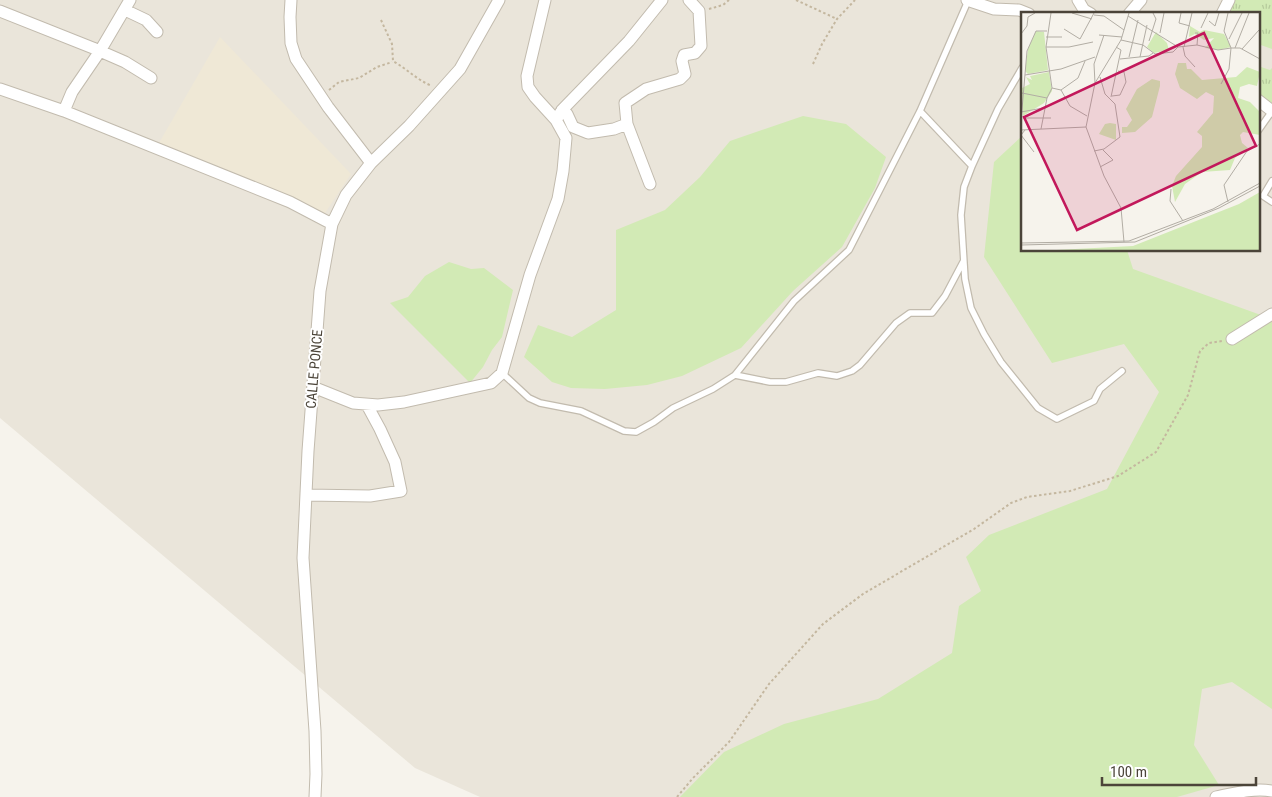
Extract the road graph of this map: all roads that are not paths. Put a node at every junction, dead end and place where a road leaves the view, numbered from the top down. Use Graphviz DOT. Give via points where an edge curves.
graph roads {
  1 [pos="291,0"];
  2 [pos="499,0"];
  3 [pos="545,0"];
  4 [pos="662,0"];
  5 [pos="689,0"];
  6 [pos="967,0"];
  7 [pos="1141,0"];
  8 [pos="1229,0"];
  9 [pos="127,5"];
  10 [pos="0,11"];
  11 [pos="1024,12"];
  12 [pos="1131,12"];
  13 [pos="1223,12"];
  14 [pos="157,32"];
  15 [pos="100,51"];
  16 [pos="1021,70"];
  17 [pos="151,78"];
  18 [pos="0,89"];
  19 [pos="1260,102"];
  20 [pos="64,111"];
  21 [pos="920,111"];
  22 [pos="1272,111"];
  23 [pos="559,115"];
  24 [pos="627,124"];
  25 [pos="1260,128"];
  26 [pos="371,163"];
  27 [pos="972,166"];
  28 [pos="1272,181"];
  29 [pos="650,184"];
  30 [pos="1272,202"];
  31 [pos="332,224"];
  32 [pos="964,260"];
  33 [pos="1272,314"];
  34 [pos="1232,339"];
  35 [pos="1122,371"];
  36 [pos="502,373"];
  37 [pos="735,375"];
  38 [pos="313,387"];
  39 [pos="367,405"];
  40 [pos="306,495"];
  41 [pos="1272,791"];
  42 [pos="315,797"];
  43 [pos="1216,797"];
  1 -- 26 [label="street" via="291,43 296,58"];
  2 -- 26 [label="street, CALLE PONCE" via="460,69"];
  3 -- 23 [label="street" via="528,87 535,97"];
  4 -- 23 [label="street" via="629,41"];
  5 -- 24 [label="street" via="699,11 701,46 695,53 684,55 685,74 680,79 646,88 625,103"];
  6 -- 11 [label="street" via="994,9"];
  6 -- 21 [label="lane"];
  7 -- 12 [label="street"];
  8 -- 13 [label="street"];
  9 -- 14 [label="street"];
  9 -- 15 [label="street"];
  10 -- 15 [label="street"];
  15 -- 17 [label="street"];
  15 -- 20 [label="street" via="72,92"];
  16 -- 27 [label="lane" via="998,109"];
  18 -- 20 [label="street"];
  19 -- 22 [label="street"];
  20 -- 31 [label="street" via="290,202"];
  21 -- 27 [label="lane"];
  21 -- 37 [label="lane" via="849,250 794,301"];
  22 -- 25 [label="lane"];
  23 -- 24 [label="street" via="567,114 573,127 588,134"];
  23 -- 36 [label="street" via="566,138 558,199 530,275"];
  24 -- 29 [label="street"];
  26 -- 31 [label="street, CALLE PONCE" via="346,195"];
  27 -- 32 [label="lane" via="964,187 961,215"];
  28 -- 30 [label="lane" via="1263,196"];
  31 -- 38 [label="street, CALLE PONCE" via="320,291"];
  32 -- 35 [label="lane" via="971,308 1001,362 1038,408 1056,419 1064,416 1094,401 1100,389"];
  32 -- 37 [label="lane" via="932,313 910,313 896,323 852,371 837,376 818,374 786,382"];
  33 -- 34 [label="street"];
  36 -- 37 [label="lane" via="529,398 540,403 581,411 624,431 636,432"];
  36 -- 39 [label="street" via="483,384 404,402"];
  38 -- 39 [label="street" via="353,403"];
  38 -- 40 [label="street, CALLE PONCE"];
  39 -- 40 [label="street" via="395,462 401,491 370,496"];
  40 -- 42 [label="street, CALLE PONCE" via="303,558 315,731"];
  41 -- 43 [label="street" via="1262,789"];
}
